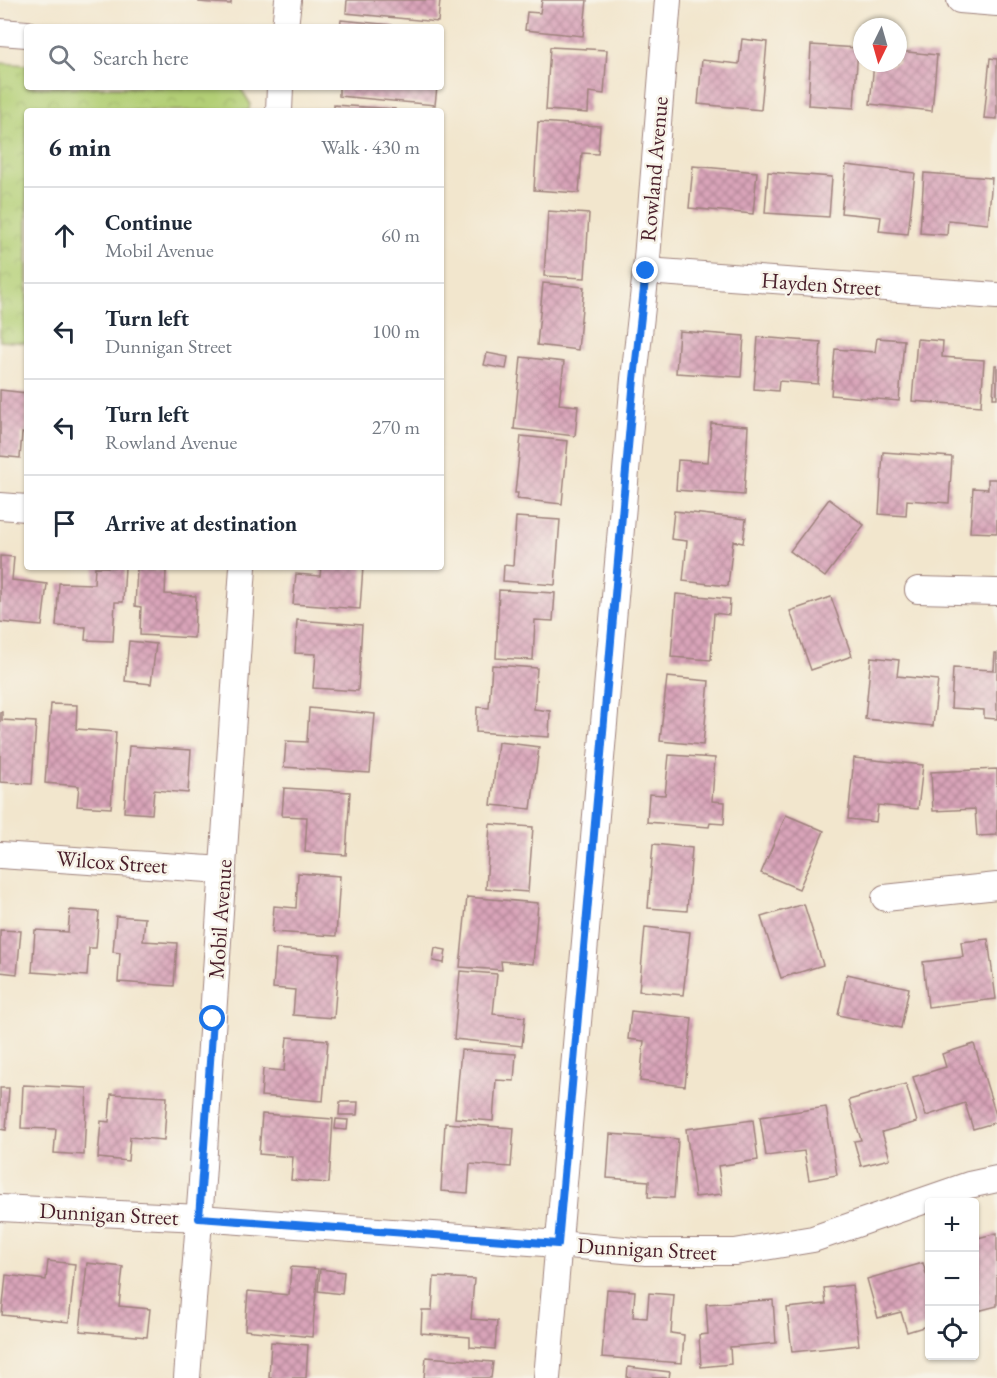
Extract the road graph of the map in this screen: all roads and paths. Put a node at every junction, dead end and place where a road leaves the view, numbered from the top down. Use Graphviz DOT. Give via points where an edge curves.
graph roads {
  1 [pos="288,0"];
  2 [pos="668,0"];
  3 [pos="960,0"];
  4 [pos="997,3"];
  5 [pos="285,24"];
  6 [pos="0,32"];
  7 [pos="24,34"];
  8 [pos="280,90"];
  9 [pos="279,108"];
  10 [pos="646,271"];
  11 [pos="997,296"];
  12 [pos="0,506"];
  13 [pos="24,508"];
  14 [pos="243,570"];
  15 [pos="918,590"];
  16 [pos="997,591"];
  17 [pos="0,855"];
  18 [pos="223,870"];
  19 [pos="997,886"];
  20 [pos="885,898"];
  21 [pos="997,1179"];
  22 [pos="0,1208"];
  23 [pos="199,1218"];
  24 [pos="558,1244"];
  25 [pos="187,1378"];
  26 [pos="547,1378"];
  1 -- 5 [label="street"];
  2 -- 10 [label="street, Rowland Avenue"];
  3 -- 4 [label="street"];
  6 -- 7 [label="street"];
  8 -- 9 [label="street"];
  10 -- 11 [label="street, Hayden Street"];
  10 -- 24 [label="street, Rowland Avenue"];
  12 -- 13 [label="street"];
  14 -- 18 [label="street, Mobil Avenue"];
  15 -- 16 [label="street"];
  17 -- 18 [label="street, Wilcox Street"];
  18 -- 23 [label="street, Mobil Avenue"];
  19 -- 20 [label="street"];
  21 -- 24 [label="street, Dunnigan Street" via="813,1239 735,1252 646,1252"];
  22 -- 23 [label="street, Dunnigan Street"];
  23 -- 24 [label="street, Dunnigan Street"];
  23 -- 25 [label="street, Mobil Avenue"];
  24 -- 26 [label="street, Rowland Avenue"];
}
